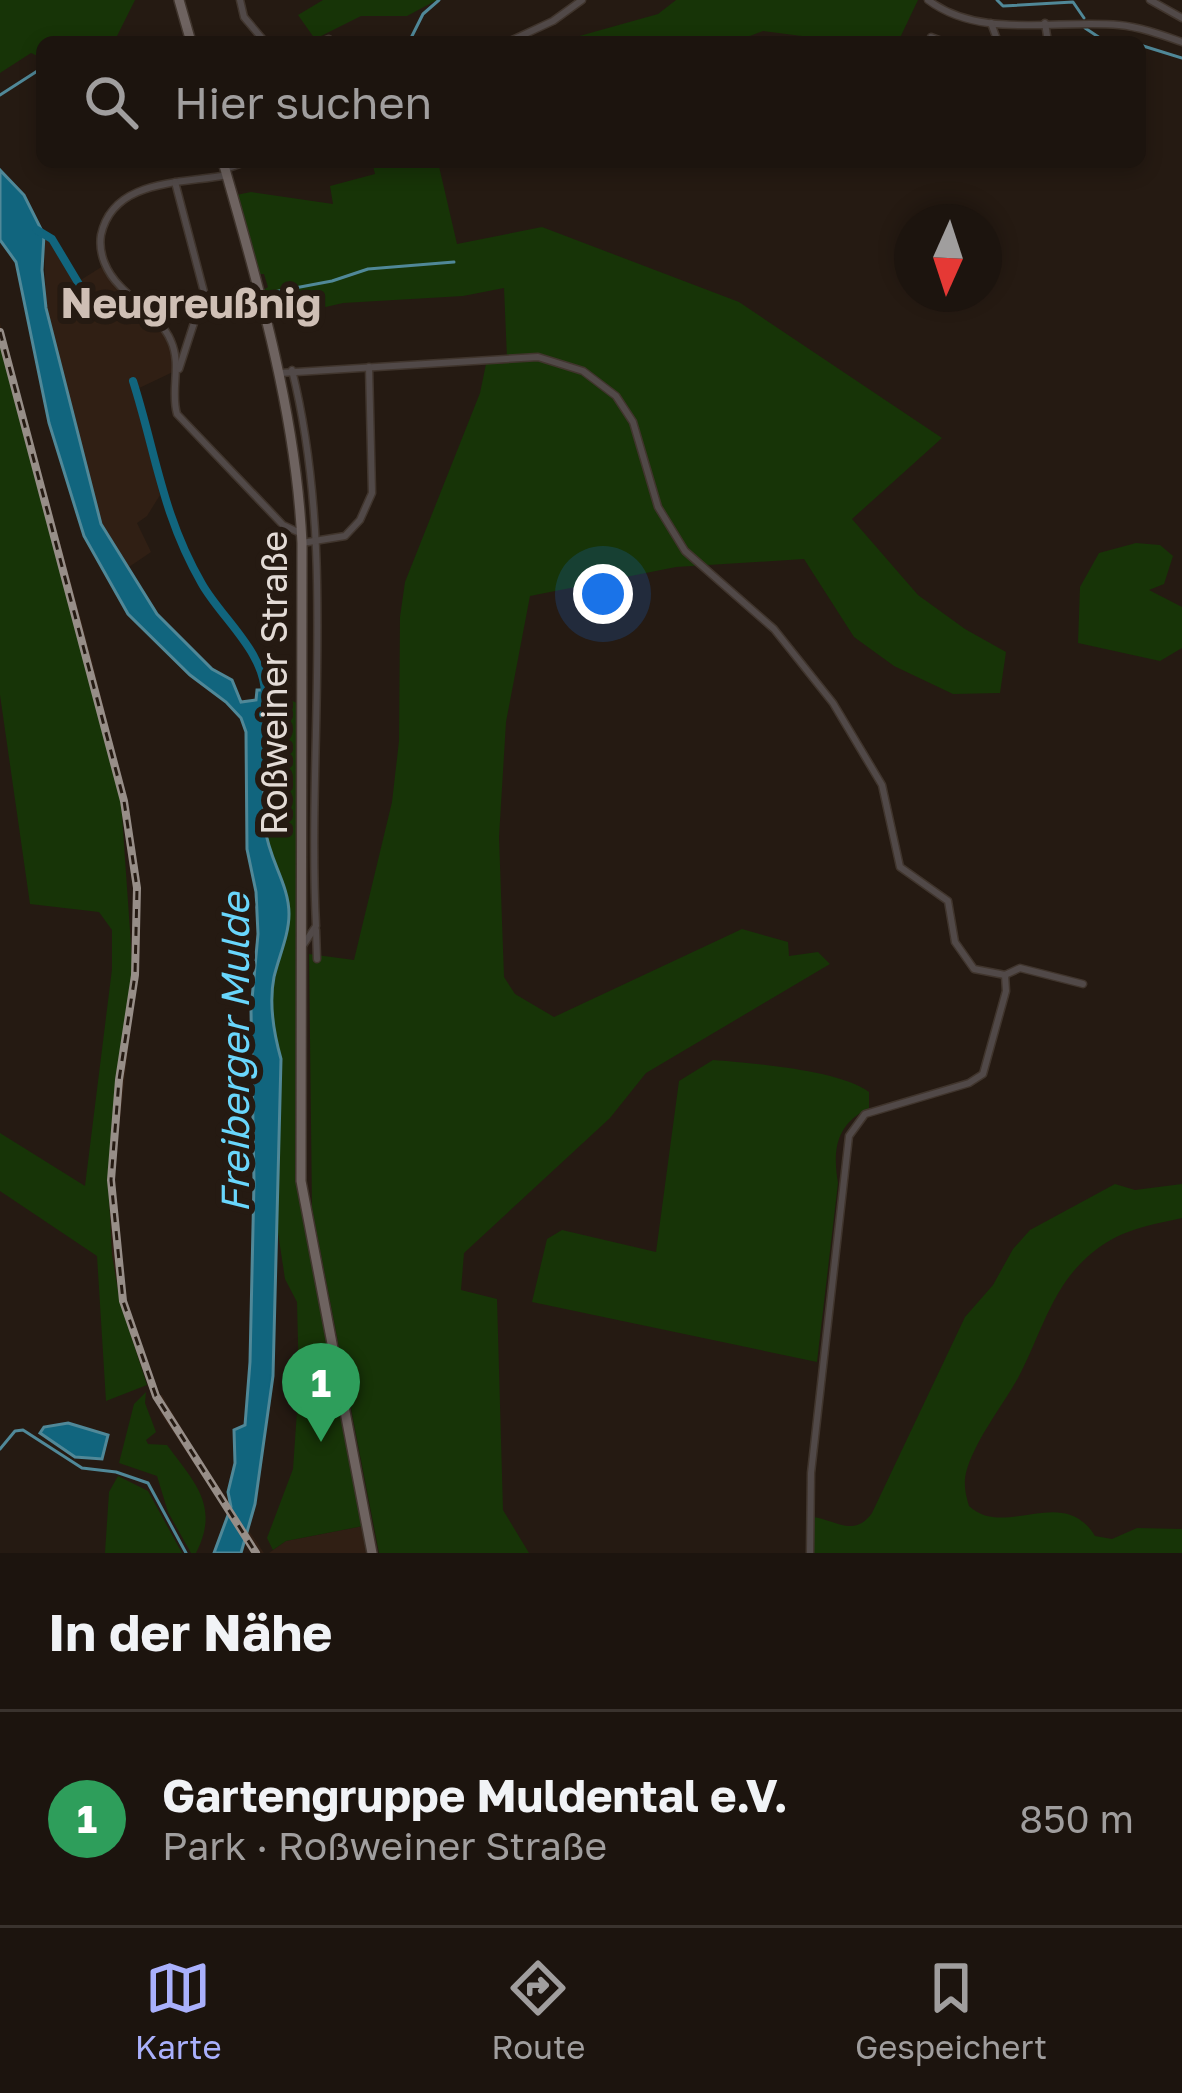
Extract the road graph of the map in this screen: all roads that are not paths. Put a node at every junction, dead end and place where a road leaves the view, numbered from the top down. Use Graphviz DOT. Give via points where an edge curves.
graph roads {
  1 [pos="179,0"];
  2 [pos="240,0"];
  3 [pos="582,0"];
  4 [pos="928,0"];
  5 [pos="1150,0"];
  6 [pos="1182,18"];
  7 [pos="991,23"];
  8 [pos="1045,23"];
  9 [pos="188,36"];
  10 [pos="260,36"];
  11 [pos="521,36"];
  12 [pos="996,36"];
  13 [pos="1047,36"];
  14 [pos="1182,42"];
  15 [pos="225,169"];
  16 [pos="176,182"];
  17 [pos="369,367"];
  18 [pos="292,370"];
  19 [pos="178,373"];
  20 [pos="280,373"];
  21 [pos="302,538"];
  22 [pos="316,543"];
  23 [pos="302,602"];
  24 [pos="316,602"];
  25 [pos="316,677"];
  26 [pos="302,678"];
  27 [pos="316,926"];
  28 [pos="302,947"];
  29 [pos="317,958"];
  30 [pos="1005,975"];
  31 [pos="1083,984"];
  32 [pos="372,1553"];
  33 [pos="810,1553"];
  1 -- 9 [label="main road"];
  2 -- 10 [label="street"];
  3 -- 11 [label="street"];
  4 -- 7 [label="street" via="957,18"];
  5 -- 6 [label="street"];
  7 -- 8 [label="street"];
  7 -- 12 [label="street"];
  8 -- 13 [label="street"];
  8 -- 14 [label="street" via="1123,26"];
  15 -- 16 [label="street"];
  15 -- 20 [label="main road, Roßweiner Straße"];
  16 -- 19 [label="street" via="204,292"];
  16 -- 19 [label="street" via="126,198 102,230 100,250 117,283 170,336"];
  17 -- 18 [label="street"];
  17 -- 22 [label="street" via="372,493 352,530"];
  17 -- 30 [label="street" via="538,357 604,384 633,422 675,538 774,628 833,703 882,785 900,867 948,901 955,942 974,969"];
  18 -- 20 [label="street"];
  18 -- 22 [label="street"];
  19 -- 21 [label="street" via="175,407 183,422"];
  20 -- 21 [label="main road, Roßweiner Straße"];
  21 -- 22 [label="street"];
  21 -- 23 [label="main road, Roßweiner Straße"];
  22 -- 24 [label="street"];
  23 -- 24 [label="street"];
  23 -- 26 [label="main road, Roßweiner Straße"];
  24 -- 25 [label="street"];
  25 -- 26 [label="street"];
  25 -- 27 [label="street"];
  26 -- 28 [label="main road, Roßweiner Straße"];
  27 -- 28 [label="street"];
  27 -- 29 [label="street"];
  28 -- 32 [label="main road, Roßweiner Straße" via="301,1181"];
  30 -- 31 [label="street" via="1020,968"];
  30 -- 33 [label="street" via="983,1074 865,1114 854,1125 811,1473"];
}
